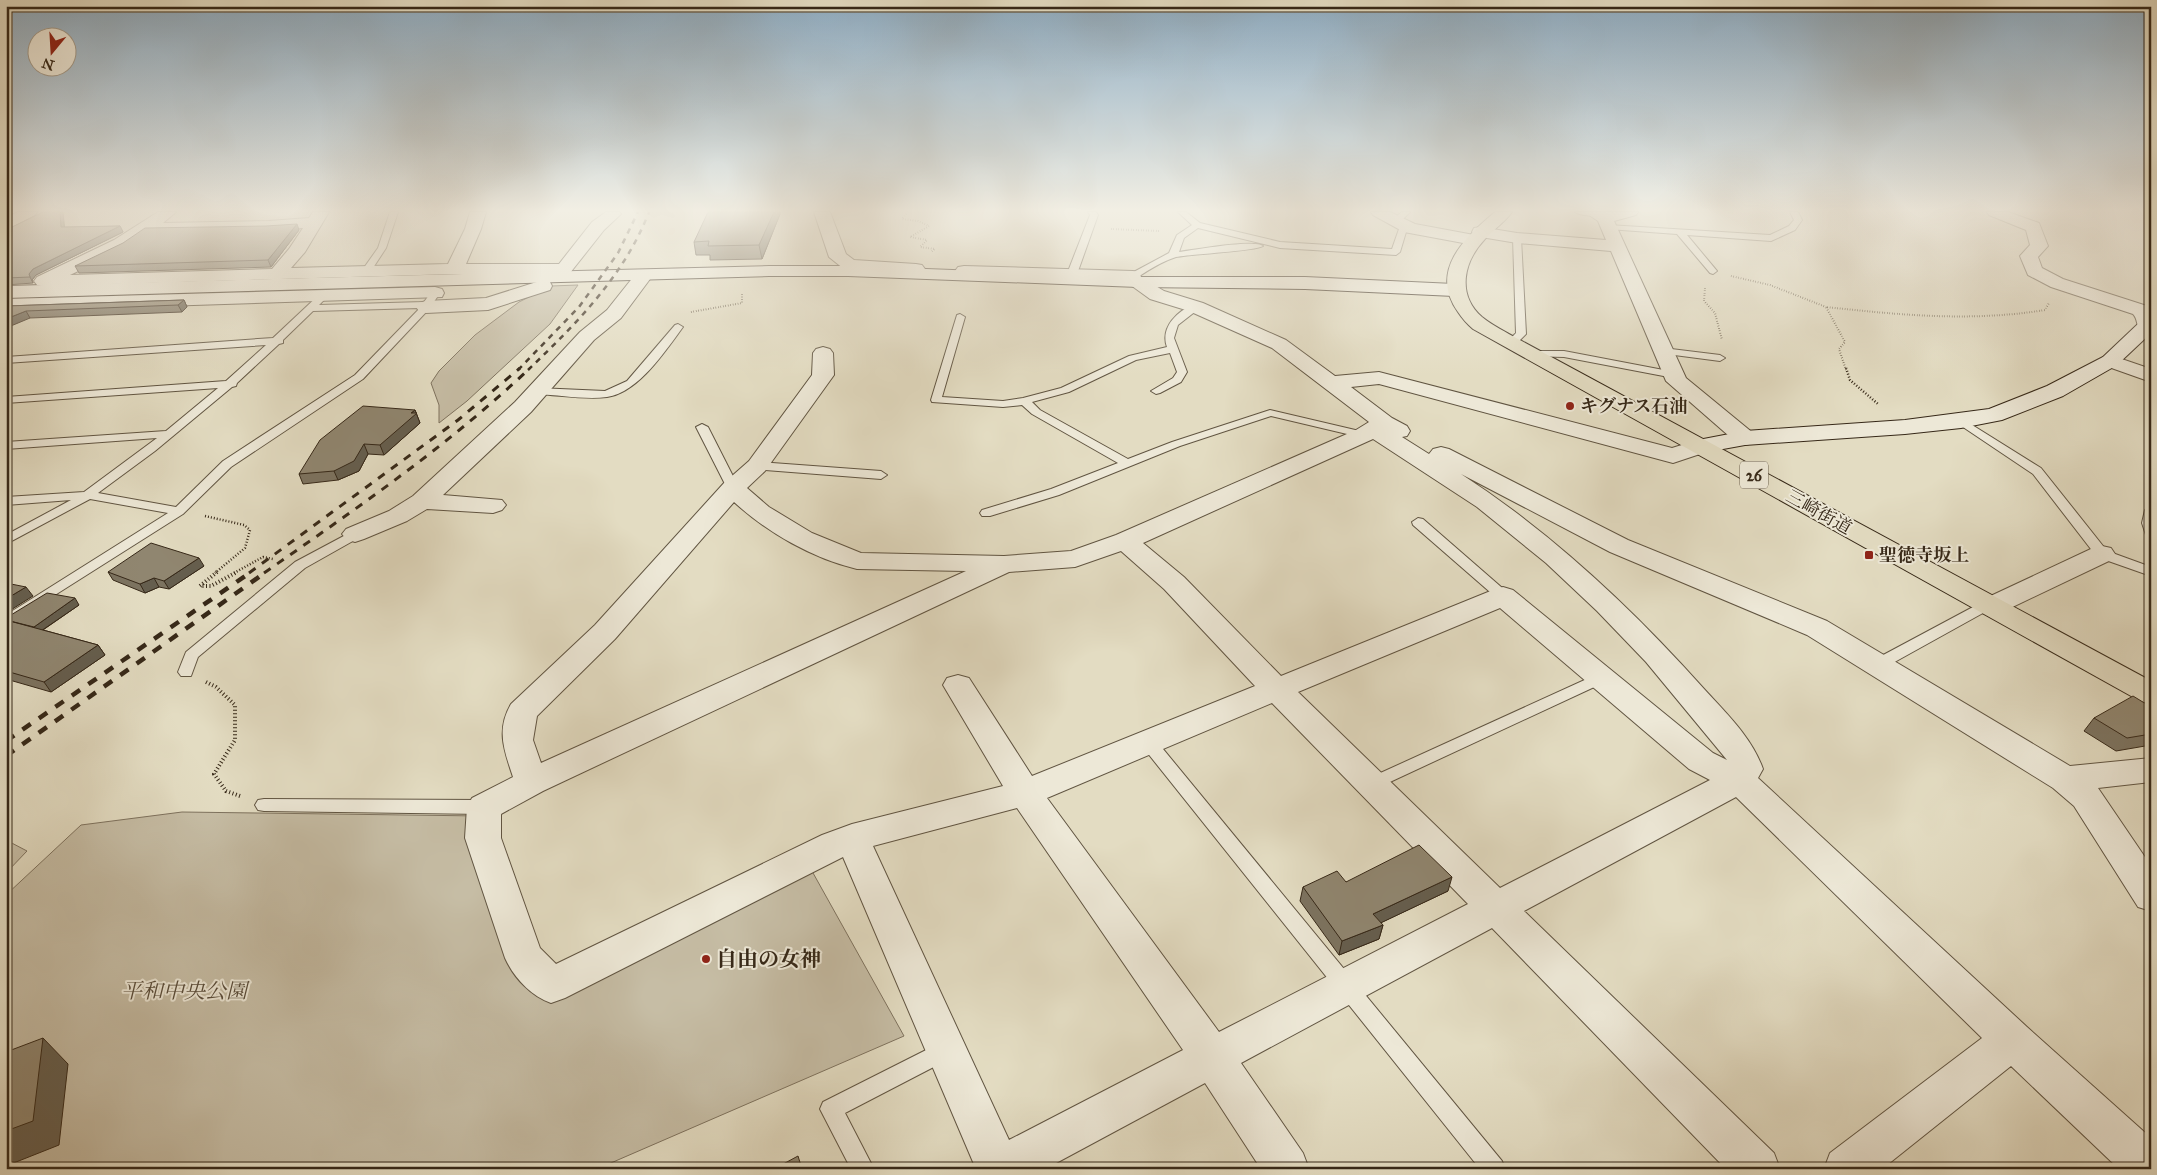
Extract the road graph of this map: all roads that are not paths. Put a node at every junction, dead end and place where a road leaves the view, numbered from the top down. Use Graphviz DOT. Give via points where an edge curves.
graph roads {
  1 [pos="72,267"];
  2 [pos="283,267"];
  3 [pos="369,267"];
  4 [pos="566,267"];
  5 [pos="589,267"];
  6 [pos="880,267"];
  7 [pos="1075,267"];
  8 [pos="1147,267"];
  9 [pos="1456,267"];
  10 [pos="1518,267"];
  11 [pos="1625,267"];
  12 [pos="1709,267"];
  13 [pos="2033,267"];
  14 [pos="455,269"];
  15 [pos="1713,271"];
  16 [pos="366,272"];
  17 [pos="1072,274"];
  18 [pos="276,275"];
  19 [pos="644,275"];
  20 [pos="583,277"];
  21 [pos="1135,279"];
  22 [pos="43,281"];
  23 [pos="543,286"];
  24 [pos="1454,290"];
  25 [pos="9,297"];
  26 [pos="317,301"];
  27 [pos="429,302"];
  28 [pos="1196,307"];
  29 [pos="2146,316"];
  30 [pos="960,317"];
  31 [pos="678,326"];
  32 [pos="279,341"];
  33 [pos="1521,348"];
  34 [pos="1173,349"];
  35 [pos="1663,350"];
  36 [pos="823,353"];
  37 [pos="1720,358"];
  38 [pos="6,360"];
  39 [pos="2110,361"];
  40 [pos="1674,375"];
  41 [pos="2151,376"];
  42 [pos="1333,383"];
  43 [pos="232,384"];
  44 [pos="537,391"];
  45 [pos="1156,391"];
  46 [pos="6,400"];
  47 [pos="1024,402"];
  48 [pos="1961,421"];
  49 [pos="702,428"];
  50 [pos="1374,429"];
  51 [pos="168,434"];
  52 [pos="1745,438"];
  53 [pos="6,446"];
  54 [pos="1701,446"];
  55 [pos="1127,463"];
  56 [pos="757,466"];
  57 [pos="881,475"];
  58 [pos="733,488"];
  59 [pos="88,495"];
  60 [pos="6,501"];
  61 [pos="422,501"];
  62 [pos="493,505"];
  63 [pos="179,510"];
  64 [pos="2151,510"];
  65 [pos="986,513"];
  66 [pos="1418,522"];
  67 [pos="2151,532"];
  68 [pos="355,534"];
  69 [pos="6,540"];
  70 [pos="1125,541"];
  71 [pos="2102,554"];
  72 [pos="1004,564"];
  73 [pos="2151,572"];
  74 [pos="1503,596"];
  75 [pos="1992,606"];
  76 [pos="6,622"];
  77 [pos="1877,664"];
  78 [pos="186,672"];
  79 [pos="1600,678"];
  80 [pos="958,685"];
  81 [pos="1276,689"];
  82 [pos="2151,694"];
  83 [pos="1148,742"];
  84 [pos="2151,770"];
  85 [pos="2065,779"];
  86 [pos="1738,780"];
  87 [pos="531,782"];
  88 [pos="1371,784"];
  89 [pos="1025,793"];
  90 [pos="264,805"];
  91 [pos="484,807"];
  92 [pos="852,838"];
  93 [pos="2151,896"];
  94 [pos="1496,908"];
  95 [pos="1347,986"];
  96 [pos="2012,1040"];
  97 [pos="945,1051"];
  98 [pos="1212,1057"];
  99 [pos="2151,1168"];
  100 [pos="863,1169"];
  101 [pos="999,1169"];
  102 [pos="1287,1169"];
  103 [pos="1494,1169"];
  104 [pos="1758,1169"];
  105 [pos="1846,1169"];
  1 -- 22 [label="street"];
  2 -- 18 [label="street"];
  3 -- 16 [label="lane"];
  4 -- 14 [label="street"];
  5 -- 20 [label="street"];
  6 -- 17 [label="street"];
  7 -- 17 [label="lane"];
  8 -- 21 [label="lane"];
  9 -- 24 [label="main road"];
  10 -- 33 [label="lane"];
  11 -- 35 [label="street"];
  12 -- 15 [label="lane"];
  13 -- 29 [label="street" via="2044,277"];
  14 -- 16 [label="street"];
  16 -- 18 [label="street"];
  17 -- 21 [label="street"];
  18 -- 22 [label="street"];
  19 -- 20 [label="street"];
  19 -- 21 [label="street" via="769,271"];
  19 -- 44 [label="street" via="614,314 587,336"];
  20 -- 25 [label="street"];
  21 -- 24 [label="street"];
  21 -- 28 [label="street" via="1157,295"];
  22 -- 25 [label="street"];
  23 -- 27 [label="street" via="488,304"];
  24 -- 33 [label="main road, 三崎街道 / 26" via="1472,319"];
  25 -- 26 [label="street"];
  26 -- 27 [label="street"];
  26 -- 32 [label="lane"];
  27 -- 63 [label="lane" via="359,377 227,464"];
  28 -- 34 [label="lane" via="1173,324 1169,338"];
  28 -- 42 [label="street" via="1279,344"];
  29 -- 39 [label="street"];
  30 -- 47 [label="lane" via="936,400"];
  31 -- 44 [label="lane" via="631,384 607,394"];
  32 -- 38 [label="lane"];
  32 -- 43 [label="lane"];
  33 -- 40 [label="lane"];
  33 -- 54 [label="main road, 三崎街道 / 26"];
  34 -- 45 [label="lane" via="1182,372 1177,380"];
  34 -- 47 [label="lane" via="1133,358 1065,390"];
  35 -- 37 [label="lane"];
  35 -- 40 [label="street"];
  36 -- 56 [label="street" via="823,375"];
  39 -- 41 [label="street"];
  39 -- 48 [label="street" via="2055,391 1994,415"];
  40 -- 52 [label="street"];
  42 -- 50 [label="street"];
  42 -- 54 [label="street" via="1379,378 1673,456"];
  43 -- 46 [label="lane"];
  43 -- 51 [label="lane"];
  44 -- 61 [label="street"];
  47 -- 55 [label="lane"];
  48 -- 52 [label="street"];
  48 -- 71 [label="lane" via="2037,471"];
  49 -- 58 [label="lane"];
  50 -- 55 [label="lane" via="1270,413"];
  50 -- 70 [label="street"];
  50 -- 77 [label="street" via="1619,546 1817,628"];
  50 -- 86 [label="street" via="1500,513 1616,612 1690,693 1746,761 1747,769"];
  51 -- 53 [label="lane"];
  51 -- 59 [label="lane"];
  52 -- 54 [label="street"];
  54 -- 75 [label="main road, 三崎街道 / 26"];
  55 -- 65 [label="lane" via="1055,492"];
  56 -- 57 [label="lane"];
  56 -- 58 [label="street"];
  58 -- 72 [label="street" via="760,512 803,539 857,561"];
  58 -- 87 [label="street" via="605,632 522,712 517,740"];
  59 -- 60 [label="lane"];
  59 -- 63 [label="lane"];
  59 -- 69 [label="lane"];
  61 -- 62 [label="street"];
  61 -- 68 [label="street" via="398,516"];
  63 -- 76 [label="lane"];
  64 -- 67 [label="lane" via="2148,523"];
  66 -- 74 [label="lane"];
  68 -- 78 [label="lane" via="293,571 191,655"];
  70 -- 72 [label="street" via="1075,560"];
  70 -- 81 [label="street" via="1174,583"];
  71 -- 73 [label="lane"];
  71 -- 75 [label="street"];
  72 -- 87 [label="street"];
  74 -- 79 [label="street"];
  74 -- 81 [label="street"];
  75 -- 77 [label="lane" via="1978,610"];
  75 -- 82 [label="main road, 三崎街道 / 26"];
  77 -- 85 [label="street"];
  79 -- 86 [label="street" via="1701,761"];
  79 -- 88 [label="lane"];
  80 -- 89 [label="street"];
  81 -- 83 [label="street"];
  81 -- 88 [label="street"];
  83 -- 89 [label="street"];
  83 -- 95 [label="lane"];
  84 -- 85 [label="street"];
  85 -- 93 [label="street" via="2086,797"];
  86 -- 94 [label="street"];
  86 -- 96 [label="street"];
  87 -- 91 [label="street"];
  88 -- 94 [label="street"];
  89 -- 92 [label="street"];
  89 -- 98 [label="street"];
  90 -- 91 [label="lane"];
  91 -- 92 [label="street" via="482,838 524,958 551,986"];
  92 -- 97 [label="street"];
  94 -- 95 [label="street"];
  94 -- 104 [label="street"];
  95 -- 98 [label="street"];
  95 -- 103 [label="lane"];
  96 -- 99 [label="street"];
  96 -- 105 [label="street"];
  97 -- 100 [label="lane" via="832,1110"];
  97 -- 101 [label="street"];
  98 -- 101 [label="street"];
  98 -- 102 [label="street"];
}
